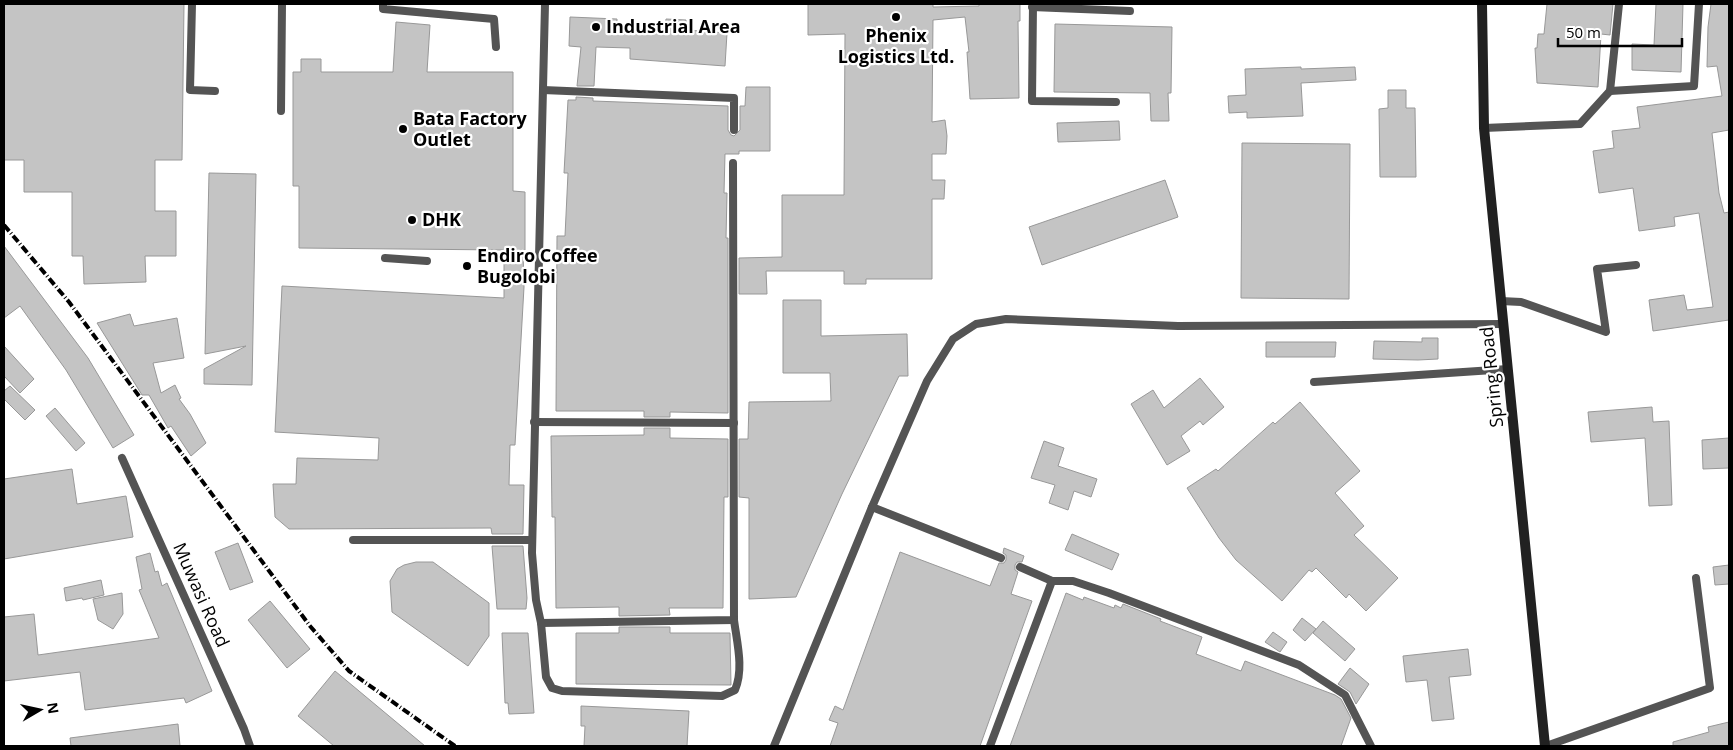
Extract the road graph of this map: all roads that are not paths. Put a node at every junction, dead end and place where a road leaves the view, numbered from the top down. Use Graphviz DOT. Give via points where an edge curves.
graph roads {
  1 [pos="192,4"];
  2 [pos="282,4"];
  3 [pos="383,4"];
  4 [pos="545,4"];
  5 [pos="1482,4"];
  6 [pos="1619,4"];
  7 [pos="1699,4"];
  8 [pos="1032,6"];
  9 [pos="1130,11"];
  10 [pos="496,47"];
  11 [pos="543,90"];
  12 [pos="214,91"];
  13 [pos="1610,91"];
  14 [pos="1116,102"];
  15 [pos="281,111"];
  16 [pos="1484,128"];
  17 [pos="734,130"];
  18 [pos="733,163"];
  19 [pos="385,258"];
  20 [pos="427,261"];
  21 [pos="1636,265"];
  22 [pos="1501,301"];
  23 [pos="1503,324"];
  24 [pos="1508,369"];
  25 [pos="1314,382"];
  26 [pos="534,422"];
  27 [pos="734,422"];
  28 [pos="122,458"];
  29 [pos="872,507"];
  30 [pos="353,540"];
  31 [pos="532,540"];
  32 [pos="1001,558"];
  33 [pos="1020,567"];
  34 [pos="1696,578"];
  35 [pos="1052,581"];
  36 [pos="734,620"];
  37 [pos="541,623"];
  38 [pos="250,746"];
  39 [pos="774,746"];
  40 [pos="990,746"];
  41 [pos="1371,746"];
  42 [pos="1545,746"];
  1 -- 12 [label="lane" via="190,90"];
  2 -- 15 [label="lane"];
  3 -- 10 [label="lane" via="383,9 494,19"];
  4 -- 11 [label="lane"];
  5 -- 16 [label="main road, Spring Road"];
  6 -- 13 [label="lane"];
  7 -- 13 [label="lane" via="1694,86"];
  8 -- 9 [label="lane"];
  8 -- 14 [label="lane" via="1032,101"];
  11 -- 17 [label="lane" via="734,98"];
  11 -- 26 [label="lane"];
  13 -- 16 [label="lane" via="1580,124"];
  16 -- 22 [label="main road, Spring Road"];
  18 -- 27 [label="lane"];
  19 -- 20 [label="lane"];
  21 -- 22 [label="lane" via="1597,269 1606,332 1520,302"];
  22 -- 23 [label="main road, Spring Road"];
  23 -- 24 [label="main road, Spring Road"];
  23 -- 29 [label="lane" via="1178,326 1006,319 976,324 953,339 927,380"];
  24 -- 25 [label="lane"];
  24 -- 42 [label="main road, Spring Road"];
  26 -- 27 [label="lane"];
  26 -- 31 [label="lane"];
  27 -- 36 [label="lane"];
  28 -- 38 [label="lane, Muwasi Road"];
  29 -- 32 [label="lane"];
  29 -- 39 [label="lane"];
  30 -- 31 [label="lane"];
  31 -- 37 [label="lane"];
  33 -- 35 [label="lane"];
  34 -- 42 [label="lane" via="1710,688"];
  35 -- 40 [label="lane"];
  35 -- 41 [label="lane" via="1073,581 1109,593 1299,665 1345,695"];
  36 -- 37 [label="lane"];
  36 -- 37 [label="lane" via="740,661 739,681 735,690 722,696 562,691 552,688 546,677"];
}
